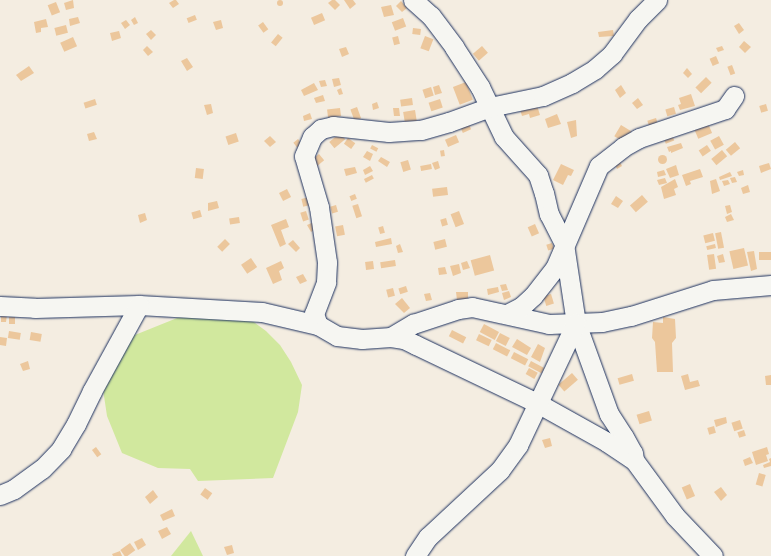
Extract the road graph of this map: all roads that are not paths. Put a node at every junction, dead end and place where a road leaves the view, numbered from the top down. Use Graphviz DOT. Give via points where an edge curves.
graph roads {
  1 [pos="414,0"];
  2 [pos="657,0"];
  3 [pos="734,96"];
  4 [pos="490,107"];
  5 [pos="564,244"];
  6 [pos="771,285"];
  7 [pos="139,305"];
  8 [pos="0,306"];
  9 [pos="507,314"];
  10 [pos="576,323"];
  11 [pos="318,325"];
  12 [pos="391,337"];
  13 [pos="539,404"];
  14 [pos="634,460"];
  15 [pos="0,495"];
  16 [pos="415,556"];
  17 [pos="713,556"];
  1 -- 4 [label="street" via="431,16 454,47"];
  2 -- 4 [label="street" via="638,19 612,54 590,72 543,96"];
  3 -- 5 [label="street" via="725,109 639,138 609,156 599,166"];
  4 -- 5 [label="street" via="504,138 538,175 549,214"];
  4 -- 11 [label="street" via="421,130 389,132 333,126 321,129 312,137 304,156 319,207 327,262 326,282 314,314"];
  5 -- 9 [label="street" via="555,268 533,296 521,307"];
  5 -- 10 [label="street"];
  6 -- 10 [label="street" via="713,290 631,316 602,322"];
  7 -- 8 [label="street" via="35,308"];
  7 -- 11 [label="street" via="262,312"];
  7 -- 15 [label="street" via="61,449 42,469 14,490"];
  9 -- 10 [label="street" via="549,324"];
  9 -- 12 [label="street" via="472,307 458,309 413,324"];
  10 -- 13 [label="street"];
  10 -- 14 [label="street" via="608,414 624,437"];
  11 -- 12 [label="street" via="337,336 362,339"];
  12 -- 13 [label="street" via="416,345"];
  13 -- 14 [label="street"];
  13 -- 16 [label="street" via="518,445 500,470 428,537"];
  14 -- 17 [label="street" via="675,516"];
}
